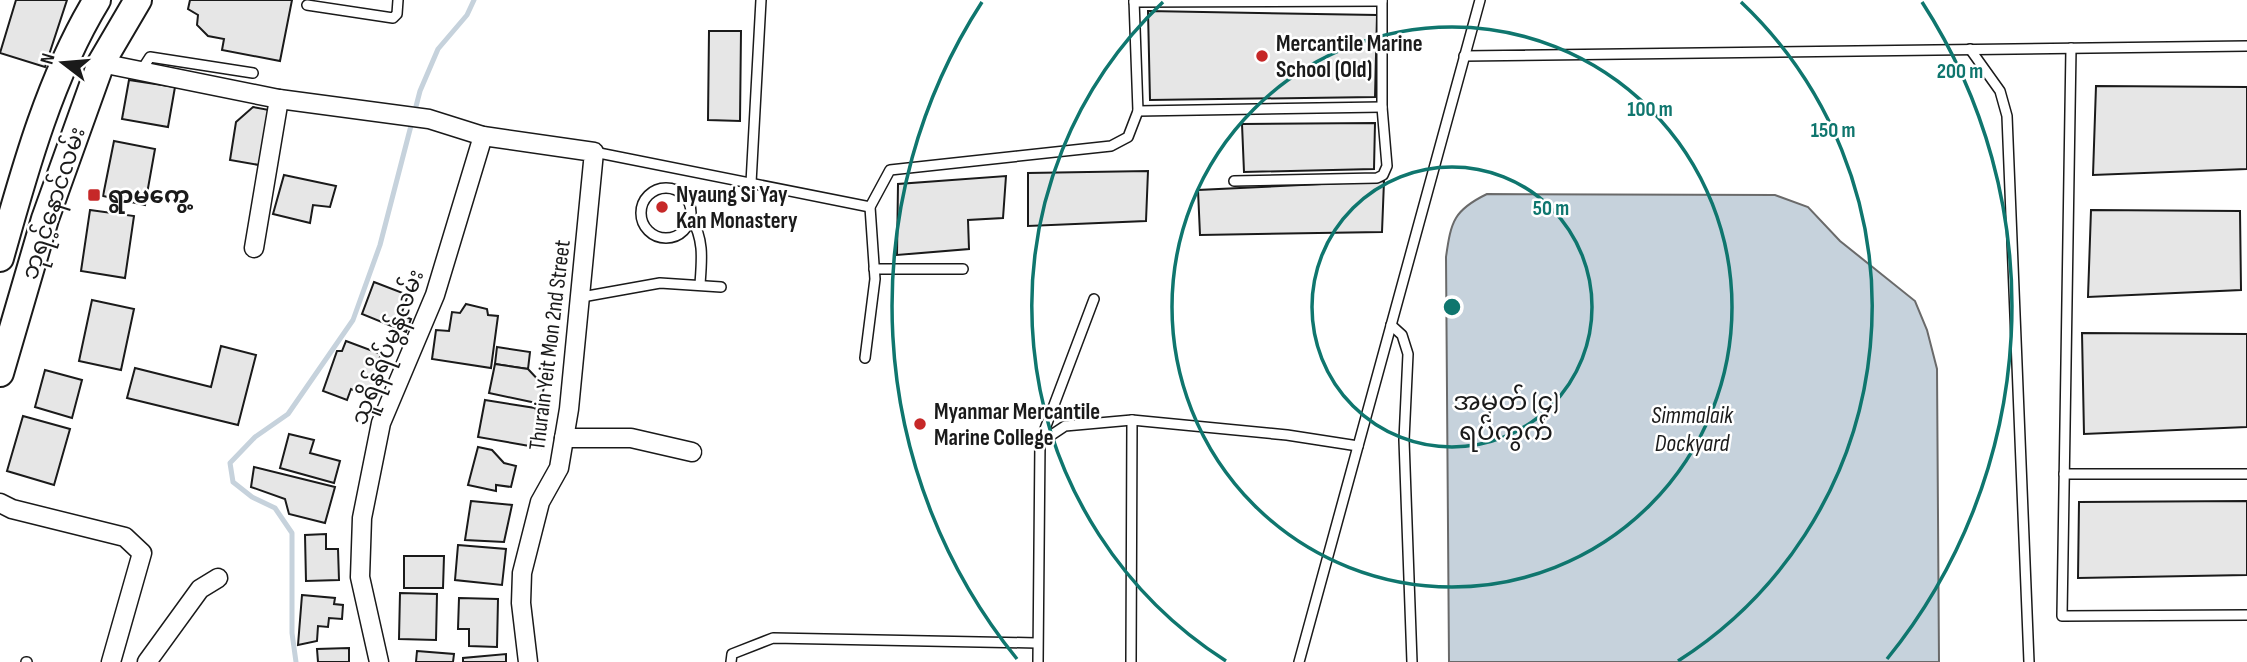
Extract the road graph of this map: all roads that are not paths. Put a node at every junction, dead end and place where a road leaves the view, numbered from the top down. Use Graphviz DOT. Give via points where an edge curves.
graph roads {
  1 [pos="97,0"];
  2 [pos="138,0"];
  3 [pos="398,0"];
  4 [pos="761,0"];
  5 [pos="1382,0"];
  6 [pos="1480,0"];
  7 [pos="1134,1"];
  8 [pos="307,5"];
  9 [pos="2247,46"];
  10 [pos="2071,48"];
  11 [pos="1970,49"];
  12 [pos="71,50"];
  13 [pos="1464,56"];
  14 [pos="101,63"];
  15 [pos="140,72"];
  16 [pos="253,73"];
  17 [pos="279,99"];
  18 [pos="1382,107"];
  19 [pos="1138,111"];
  20 [pos="482,136"];
  21 [pos="594,152"];
  22 [pos="1234,181"];
  23 [pos="751,183"];
  24 [pos="870,207"];
  25 [pos="691,217"];
  26 [pos="2,245"];
  27 [pos="254,248"];
  28 [pos="35,254"];
  29 [pos="963,269"];
  30 [pos="874,270"];
  31 [pos="699,284"];
  32 [pos="721,287"];
  33 [pos="582,298"];
  34 [pos="1094,299"];
  35 [pos="1391,325"];
  36 [pos="5,336"];
  37 [pos="865,358"];
  38 [pos="0,373"];
  39 [pos="1132,420"];
  40 [pos="564,438"];
  41 [pos="1040,442"];
  42 [pos="1359,446"];
  43 [pos="692,452"];
  44 [pos="2064,474"];
  45 [pos="2247,474"];
  46 [pos="0,503"];
  47 [pos="218,578"];
  48 [pos="2247,615"];
  49 [pos="1037,643"];
  50 [pos="111,662"];
  51 [pos="147,662"];
  52 [pos="379,662"];
  53 [pos="528,662"];
  54 [pos="731,662"];
  55 [pos="1038,662"];
  56 [pos="1131,662"];
  57 [pos="1299,662"];
  58 [pos="1412,662"];
  59 [pos="2029,662"];
  1 -- 12 [label="main road, ဘုရင့်နောင်လမ်း"];
  2 -- 14 [label="main road, ဘုရင့်နောင်လမ်း"];
  3 -- 8 [label="lane" via="393,18"];
  4 -- 23 [label="lane"];
  5 -- 7 [label="lane"];
  5 -- 18 [label="lane"];
  6 -- 13 [label="lane"];
  7 -- 19 [label="lane"];
  9 -- 10 [label="lane"];
  10 -- 11 [label="lane"];
  10 -- 44 [label="lane"];
  11 -- 13 [label="lane"];
  11 -- 59 [label="lane" via="2000,91 2007,116"];
  12 -- 14 [label="main road"];
  12 -- 26 [label="main road, ဘုရင့်နောင်လမ်း"];
  13 -- 35 [label="lane"];
  14 -- 15 [label="street"];
  14 -- 28 [label="main road, ဘုရင့်နောင်လမ်း"];
  15 -- 16 [label="lane" via="149,57"];
  15 -- 17 [label="street"];
  17 -- 20 [label="street" via="429,119"];
  17 -- 27 [label="street"];
  18 -- 19 [label="lane"];
  18 -- 22 [label="lane" via="1387,166 1377,178"];
  19 -- 24 [label="lane" via="1128,137 1111,146 890,170"];
  20 -- 21 [label="street"];
  20 -- 52 [label="street, သူရိန်ရိပ်မွန်လမ်း" via="435,295 381,423 364,504 359,577"];
  21 -- 23 [label="lane"];
  21 -- 33 [label="street, Thurain Yeit Mon 2nd Street"];
  23 -- 24 [label="lane"];
  24 -- 30 [label="lane"];
  25 -- 25 [label="lane" via="681,233 662,238 646,228 641,209 652,192 670,188 687,198"];
  25 -- 31 [label="lane" via="703,249"];
  26 -- 28 [label="main road"];
  28 -- 36 [label="main road, ဘုရင့်နောင်လမ်း"];
  29 -- 30 [label="lane"];
  30 -- 37 [label="lane"];
  31 -- 32 [label="lane"];
  31 -- 33 [label="lane" via="660,283"];
  33 -- 40 [label="street, Thurain Yeit Mon 2nd Street"];
  34 -- 41 [label="lane"];
  35 -- 42 [label="lane"];
  35 -- 58 [label="lane" via="1402,335 1408,354 1404,440"];
  36 -- 38 [label="main road, ဘုရင့်နောင်လမ်း"];
  39 -- 41 [label="lane" via="1065,426"];
  39 -- 42 [label="lane"];
  39 -- 56 [label="lane"];
  40 -- 43 [label="street" via="632,438"];
  40 -- 53 [label="street, Thurain Yeit Mon 2nd Street" via="559,468 540,502 522,573"];
  41 -- 49 [label="lane"];
  42 -- 57 [label="lane"];
  44 -- 45 [label="lane"];
  44 -- 48 [label="lane" via="2062,616"];
  46 -- 50 [label="street" via="125,537 142,553"];
  47 -- 51 [label="street" via="200,589"];
  49 -- 54 [label="lane" via="774,638 732,654"];
  49 -- 55 [label="lane"];
}
